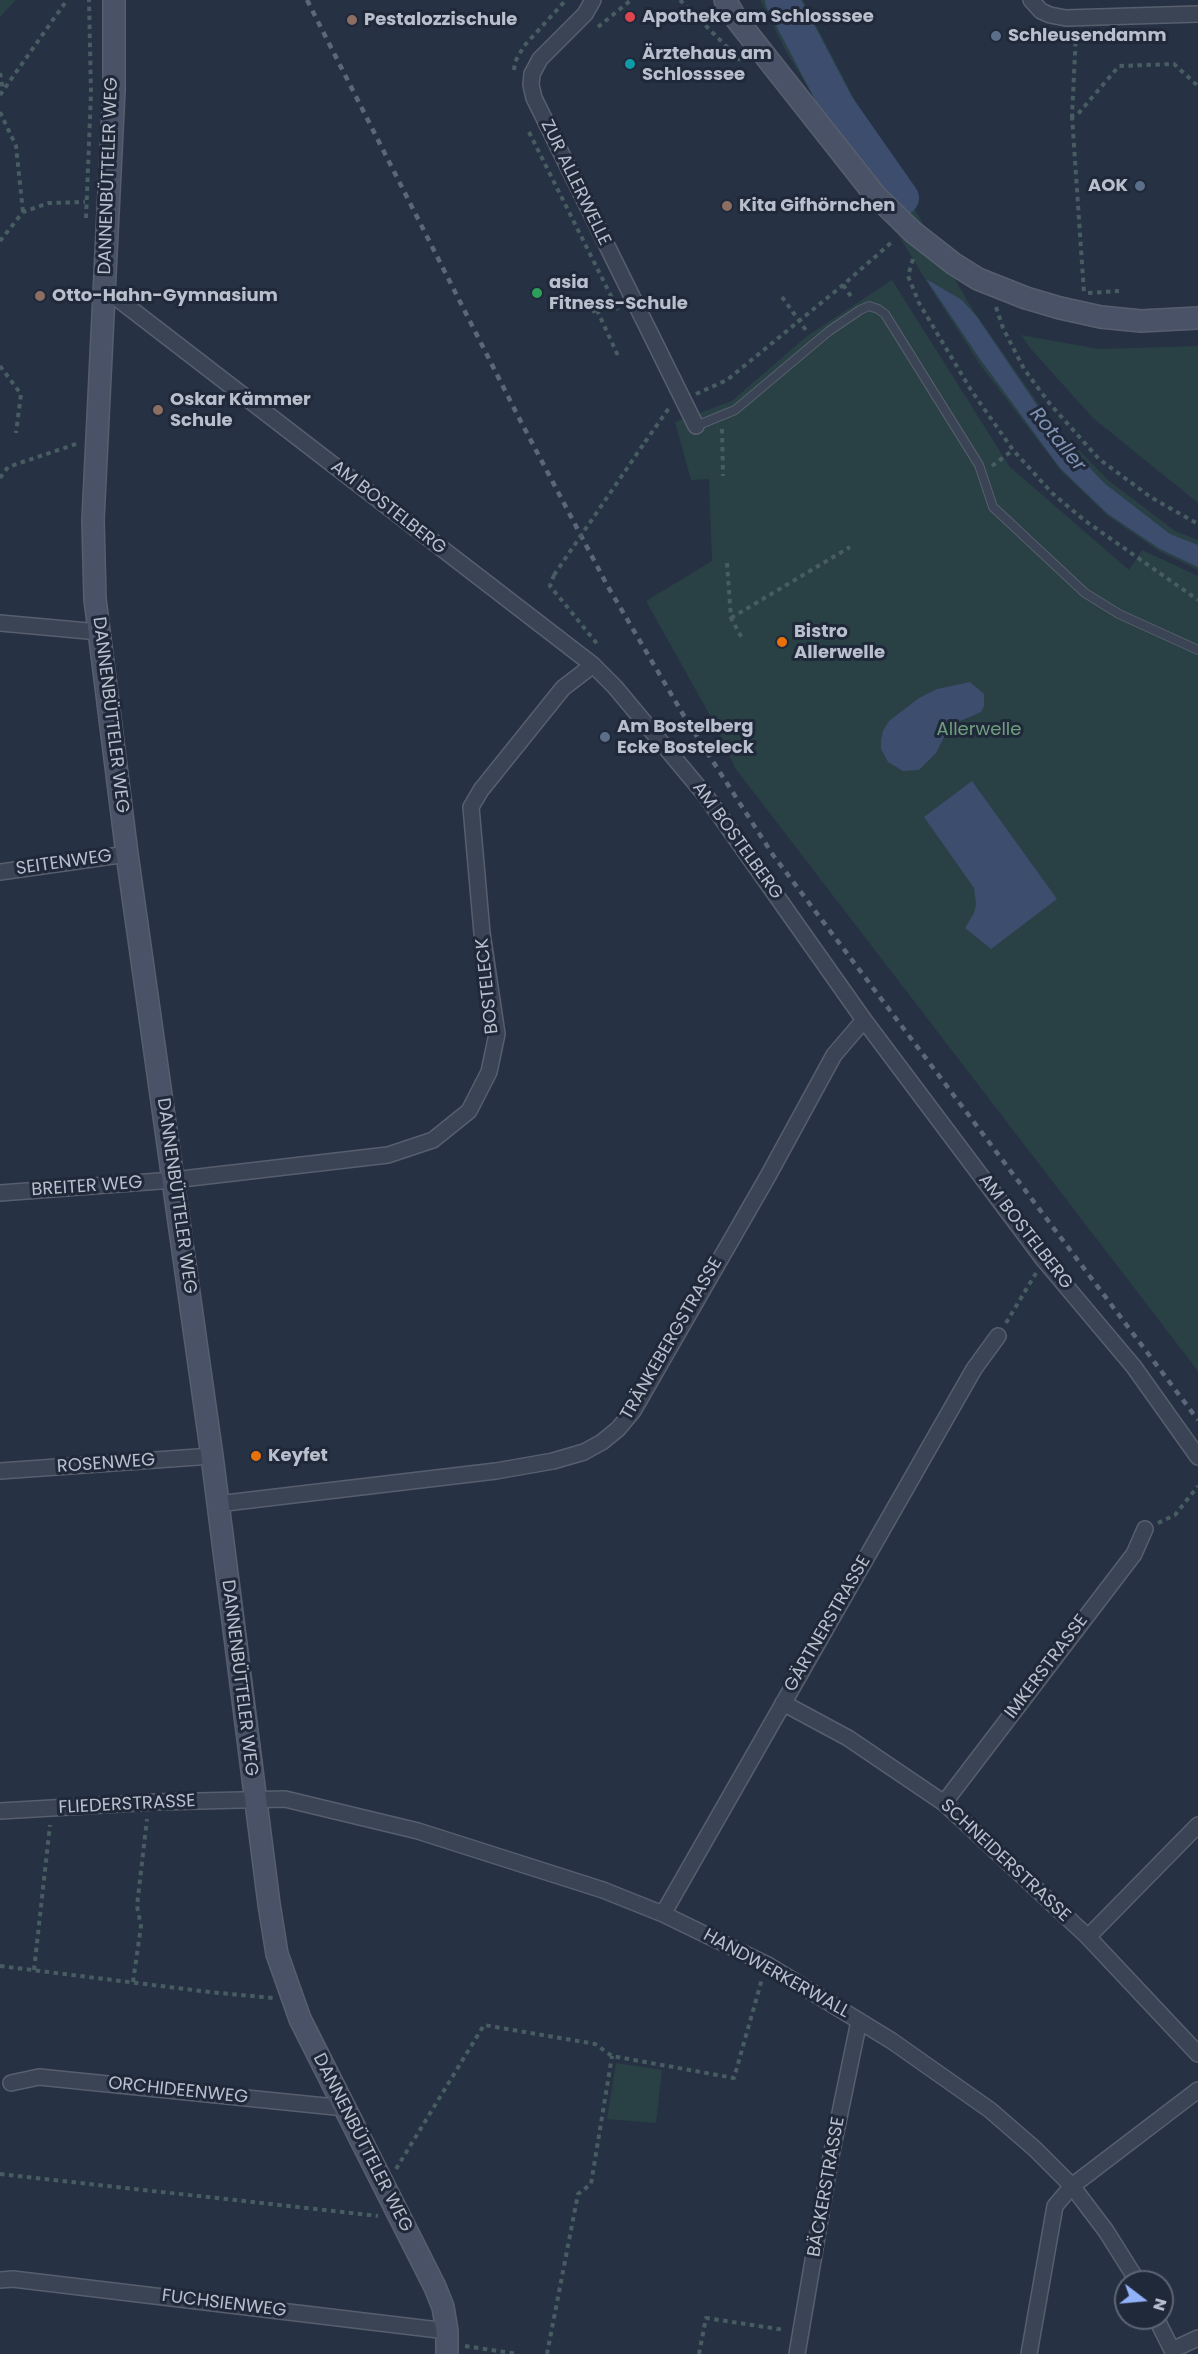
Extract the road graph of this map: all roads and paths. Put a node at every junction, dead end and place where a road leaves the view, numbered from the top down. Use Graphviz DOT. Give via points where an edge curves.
graph roads {
  1 [pos="67,0"];
  2 [pos="89,0"];
  3 [pos="114,0"];
  4 [pos="566,0"];
  5 [pos="593,0"];
  6 [pos="608,0"];
  7 [pos="680,0"];
  8 [pos="689,0"];
  9 [pos="711,0"];
  10 [pos="725,0"];
  11 [pos="1031,0"];
  12 [pos="585,14"];
  13 [pos="1198,14"];
  14 [pos="1077,18"];
  15 [pos="737,20"];
  16 [pos="513,72"];
  17 [pos="0,73"];
  18 [pos="1198,86"];
  19 [pos="2,93"];
  20 [pos="0,112"];
  21 [pos="1072,116"];
  22 [pos="108,201"];
  23 [pos="86,202"];
  24 [pos="23,212"];
  25 [pos="90,224"];
  26 [pos="0,241"];
  27 [pos="892,241"];
  28 [pos="913,259"];
  29 [pos="1119,291"];
  30 [pos="1084,293"];
  31 [pos="104,294"];
  32 [pos="782,297"];
  33 [pos="1085,300"];
  34 [pos="613,301"];
  35 [pos="996,306"];
  36 [pos="1198,318"];
  37 [pos="799,321"];
  38 [pos="815,343"];
  39 [pos="619,358"];
  40 [pos="0,366"];
  41 [pos="683,400"];
  42 [pos="720,416"];
  43 [pos="696,426"];
  44 [pos="16,434"];
  45 [pos="85,441"];
  46 [pos="1013,450"];
  47 [pos="983,473"];
  48 [pos="723,476"];
  49 [pos="0,478"];
  50 [pos="1198,524"];
  51 [pos="850,547"];
  52 [pos="727,563"];
  53 [pos="1198,600"];
  54 [pos="731,618"];
  55 [pos="0,623"];
  56 [pos="99,632"];
  57 [pos="743,640"];
  58 [pos="1198,650"];
  59 [pos="593,665"];
  60 [pos="128,854"];
  61 [pos="0,872"];
  62 [pos="864,1020"];
  63 [pos="174,1180"];
  64 [pos="0,1193"];
  65 [pos="1044,1260"];
  66 [pos="998,1336"];
  67 [pos="212,1456"];
  68 [pos="1198,1457"];
  69 [pos="0,1471"];
  70 [pos="1198,1486"];
  71 [pos="217,1504"];
  72 [pos="1145,1528"];
  73 [pos="783,1703"];
  74 [pos="254,1799"];
  75 [pos="944,1803"];
  76 [pos="144,1804"];
  77 [pos="52,1809"];
  78 [pos="0,1811"];
  79 [pos="1198,1825"];
  80 [pos="663,1914"];
  81 [pos="1088,1937"];
  82 [pos="766,1964"];
  83 [pos="0,1966"];
  84 [pos="33,1970"];
  85 [pos="133,1982"];
  86 [pos="275,1998"];
  87 [pos="859,2020"];
  88 [pos="1198,2054"];
  89 [pos="612,2056"];
  90 [pos="11,2083"];
  91 [pos="1198,2090"];
  92 [pos="345,2108"];
  93 [pos="394,2173"];
  94 [pos="0,2174"];
  95 [pos="1072,2186"];
  96 [pos="399,2218"];
  97 [pos="1130,2270"];
  98 [pos="0,2280"];
  99 [pos="1162,2330"];
  100 [pos="447,2331"];
  101 [pos="801,2333"];
  102 [pos="1198,2338"];
  103 [pos="455,2350"];
  104 [pos="1173,2352"];
  105 [pos="518,2354"];
  106 [pos="547,2354"];
  107 [pos="699,2354"];
  108 [pos="797,2354"];
  109 [pos="1029,2354"];
  1 -- 19 [label="path"];
  2 -- 23 [label="path" via="91,93"];
  3 -- 22 [label="street, DANNENBÜTTELER WEG"];
  4 -- 16 [label="path" via="524,46"];
  5 -- 12 [label="street, ZUR ALLERWELLE"];
  6 -- 12 [label="street, ZUR ALLERWELLE"];
  7 -- 8 [label="path"];
  9 -- 15 [label="street"];
  10 -- 15 [label="street"];
  11 -- 14 [label="street" via="1050,15"];
  12 -- 41 [label="street, ZUR ALLERWELLE" via="540,59 532,74 534,98"];
  13 -- 14 [label="street"];
  14 -- 21 [label="path"];
  15 -- 36 [label="street" via="875,195 954,264 978,279 1060,308 1142,321"];
  17 -- 19 [label="path"];
  18 -- 21 [label="path" via="1174,64 1119,66 1078,114"];
  20 -- 24 [label="path" via="16,147"];
  21 -- 30 [label="path"];
  22 -- 23 [label="path"];
  22 -- 31 [label="street, DANNENBÜTTELER WEG"];
  23 -- 24 [label="path" via="49,203"];
  23 -- 25 [label="path"];
  24 -- 26 [label="path"];
  27 -- 37 [label="path"];
  28 -- 46 [label="path" via="908,276 919,303 971,390"];
  29 -- 30 [label="path"];
  30 -- 33 [label="path"];
  31 -- 56 [label="street, DANNENBÜTTELER WEG" via="93,520"];
  31 -- 59 [label="street, AM BOSTELBERG" via="118,299"];
  32 -- 37 [label="path"];
  34 -- 39 [label="path" via="595,311"];
  35 -- 50 [label="path" via="1024,369 1099,459 1152,498"];
  37 -- 38 [label="path"];
  37 -- 41 [label="path" via="727,380"];
  38 -- 42 [label="lane" via="753,397"];
  38 -- 47 [label="lane" via="869,306 885,314"];
  40 -- 44 [label="path" via="21,394"];
  41 -- 43 [label="street, ZUR ALLERWELLE"];
  41 -- 59 [label="path, bridge" via="668,408 550,586 602,650"];
  42 -- 43 [label="lane"];
  42 -- 48 [label="path"];
  45 -- 49 [label="path" via="8,467"];
  46 -- 47 [label="path"];
  46 -- 53 [label="path" via="1084,520"];
  47 -- 58 [label="lane" via="993,507 1085,593 1119,614"];
  51 -- 54 [label="path"];
  52 -- 54 [label="path"];
  54 -- 57 [label="path"];
  55 -- 56 [label="street"];
  56 -- 60 [label="street, DANNENBÜTTELER WEG"];
  59 -- 62 [label="street, AM BOSTELBERG" via="632,705 706,796"];
  59 -- 63 [label="street, BOSTELECK" via="563,688 471,807 496,1034 489,1072 469,1110 433,1140 388,1155"];
  60 -- 61 [label="street, SEITENWEG"];
  60 -- 63 [label="street, DANNENBÜTTELER WEG"];
  62 -- 65 [label="street, AM BOSTELBERG"];
  62 -- 71 [label="street, TRÄNKEBERGSTRASSE" via="834,1055 633,1411 602,1442 553,1461 496,1471"];
  63 -- 64 [label="street, BREITER WEG"];
  63 -- 67 [label="street, DANNENBÜTTELER WEG"];
  65 -- 66 [label="path"];
  65 -- 68 [label="street, AM BOSTELBERG" via="1134,1367"];
  66 -- 73 [label="street, GÄRTNERSTRASSE" via="974,1370"];
  67 -- 69 [label="street, ROSENWEG"];
  67 -- 71 [label="street, DANNENBÜTTELER WEG"];
  70 -- 72 [label="path" via="1175,1515"];
  71 -- 74 [label="street, DANNENBÜTTELER WEG"];
  72 -- 75 [label="street, IMKERSTRASSE" via="1134,1554"];
  73 -- 75 [label="street, SCHNEIDERSTRASSE" via="848,1738"];
  73 -- 80 [label="street, GÄRTNERSTRASSE"];
  74 -- 76 [label="street, FLIEDERSTRASSE"];
  74 -- 80 [label="street, HANDWERKERWALL" via="285,1798 418,1832 603,1890"];
  74 -- 92 [label="street, DANNENBÜTTELER WEG" via="277,1954 300,2019"];
  75 -- 81 [label="street, SCHNEIDERSTRASSE"];
  76 -- 77 [label="street, FLIEDERSTRASSE"];
  76 -- 85 [label="path" via="147,1822 137,1906 141,1926"];
  77 -- 78 [label="street, FLIEDERSTRASSE"];
  77 -- 84 [label="path"];
  79 -- 81 [label="street"];
  80 -- 82 [label="street, HANDWERKERWALL"];
  81 -- 88 [label="street, SCHNEIDERSTRASSE"];
  82 -- 87 [label="street, HANDWERKERWALL"];
  82 -- 89 [label="path" via="734,2078"];
  83 -- 84 [label="path"];
  84 -- 85 [label="path"];
  85 -- 86 [label="path"];
  87 -- 95 [label="street, HANDWERKERWALL" via="990,2110"];
  87 -- 101 [label="street, BÄCKERSTRASSE"];
  89 -- 93 [label="path" via="595,2044 484,2025"];
  89 -- 106 [label="path" via="591,2184 578,2194"];
  90 -- 92 [label="street, ORCHIDEENWEG" via="39,2077"];
  91 -- 95 [label="street"];
  92 -- 96 [label="street, DANNENBÜTTELER WEG"];
  94 -- 96 [label="path"];
  95 -- 97 [label="street, HANDWERKERWALL"];
  95 -- 109 [label="street" via="1055,2206"];
  96 -- 100 [label="street, DANNENBÜTTELER WEG" via="435,2287"];
  98 -- 100 [label="street, FUCHSIENWEG"];
  99 -- 104 [label="street"];
  100 -- 103 [label="street, DANNENBÜTTELER WEG"];
  101 -- 107 [label="path" via="706,2319"];
  101 -- 108 [label="street, BÄCKERSTRASSE"];
  102 -- 104 [label="street"];
  103 -- 105 [label="path"];
}
